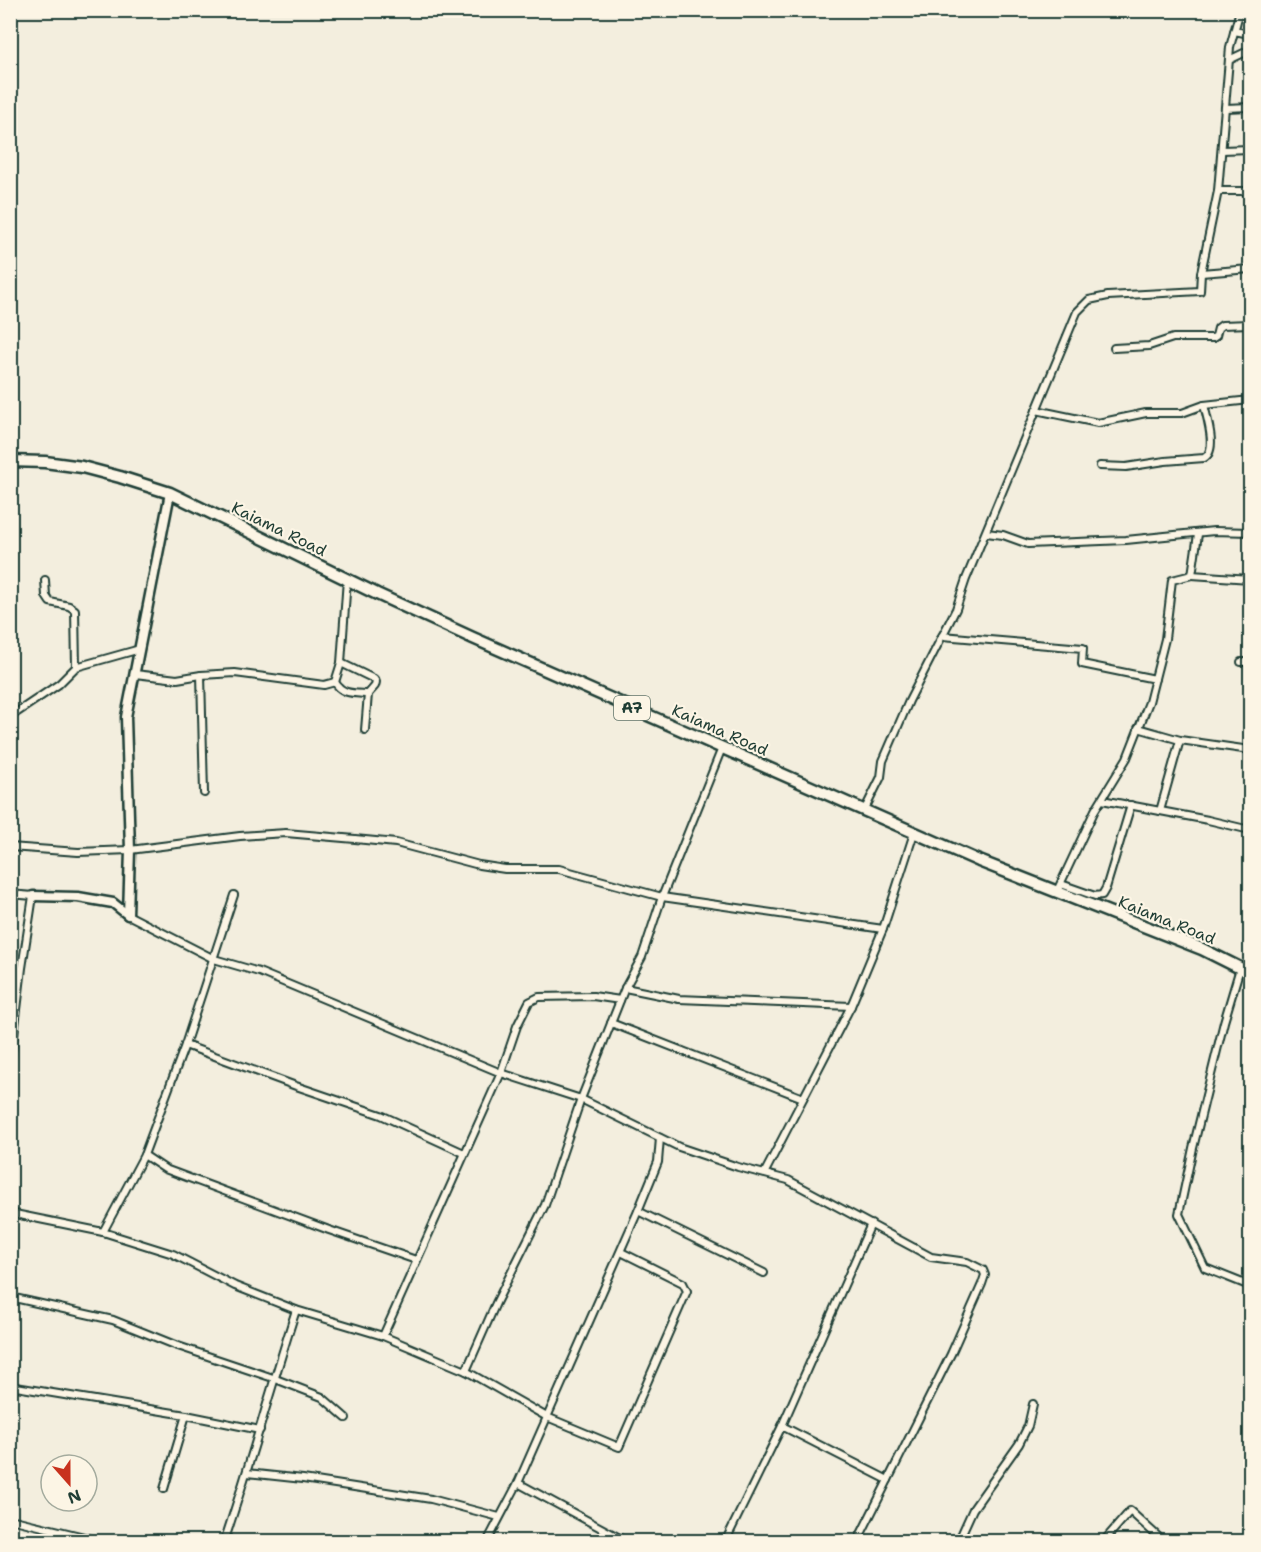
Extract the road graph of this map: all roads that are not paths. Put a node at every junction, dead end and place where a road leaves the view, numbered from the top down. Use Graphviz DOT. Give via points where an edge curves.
graph roads {
  1 [pos="1240,10"];
  2 [pos="1234,31"];
  3 [pos="1251,33"];
  4 [pos="1251,50"];
  5 [pos="1228,60"];
  6 [pos="1251,107"];
  7 [pos="1225,108"];
  8 [pos="1251,149"];
  9 [pos="1222,150"];
  10 [pos="1218,190"];
  11 [pos="1251,191"];
  12 [pos="1251,269"];
  13 [pos="1201,273"];
  14 [pos="1251,324"];
  15 [pos="1114,348"];
  16 [pos="1251,400"];
  17 [pos="1204,405"];
  18 [pos="1036,410"];
  19 [pos="10,461"];
  20 [pos="1100,466"];
  21 [pos="170,493"];
  22 [pos="1251,532"];
  23 [pos="986,533"];
  24 [pos="1198,534"];
  25 [pos="1192,575"];
  26 [pos="348,579"];
  27 [pos="1251,579"];
  28 [pos="45,580"];
  29 [pos="942,636"];
  30 [pos="140,649"];
  31 [pos="1241,662"];
  32 [pos="1251,662"];
  33 [pos="341,663"];
  34 [pos="76,666"];
  35 [pos="135,674"];
  36 [pos="201,675"];
  37 [pos="1155,679"];
  38 [pos="335,682"];
  39 [pos="368,694"];
  40 [pos="10,717"];
  41 [pos="1138,728"];
  42 [pos="365,730"];
  43 [pos="1180,740"];
  44 [pos="722,748"];
  45 [pos="1251,750"];
  46 [pos="204,793"];
  47 [pos="1102,800"];
  48 [pos="1131,805"];
  49 [pos="865,809"];
  50 [pos="1160,811"];
  51 [pos="1251,830"];
  52 [pos="914,833"];
  53 [pos="10,847"];
  54 [pos="130,850"];
  55 [pos="1059,888"];
  56 [pos="10,894"];
  57 [pos="33,896"];
  58 [pos="234,896"];
  59 [pos="662,897"];
  60 [pos="128,915"];
  61 [pos="884,929"];
  62 [pos="214,959"];
  63 [pos="1245,970"];
  64 [pos="625,988"];
  65 [pos="620,1000"];
  66 [pos="851,1006"];
  67 [pos="14,1012"];
  68 [pos="611,1023"];
  69 [pos="185,1045"];
  70 [pos="10,1068"];
  71 [pos="501,1073"];
  72 [pos="804,1098"];
  73 [pos="581,1099"];
  74 [pos="660,1138"];
  75 [pos="464,1153"];
  76 [pos="144,1155"];
  77 [pos="765,1172"];
  78 [pos="638,1211"];
  79 [pos="10,1213"];
  80 [pos="872,1224"];
  81 [pos="103,1232"];
  82 [pos="621,1252"];
  83 [pos="416,1260"];
  84 [pos="764,1273"];
  85 [pos="1251,1286"];
  86 [pos="10,1297"];
  87 [pos="296,1310"];
  88 [pos="383,1336"];
  89 [pos="466,1371"];
  90 [pos="273,1378"];
  91 [pos="10,1386"];
  92 [pos="1033,1404"];
  93 [pos="186,1415"];
  94 [pos="346,1418"];
  95 [pos="547,1418"];
  96 [pos="782,1425"];
  97 [pos="260,1430"];
  98 [pos="247,1473"];
  99 [pos="888,1480"];
  100 [pos="519,1483"];
  101 [pos="164,1489"];
  102 [pos="500,1517"];
  103 [pos="10,1519"];
  104 [pos="105,1542"];
  105 [pos="224,1542"];
  106 [pos="488,1542"];
  107 [pos="627,1542"];
  108 [pos="725,1542"];
  109 [pos="857,1542"];
  110 [pos="958,1542"];
  111 [pos="1103,1542"];
  112 [pos="1164,1542"];
  1 -- 2 [label="street"];
  2 -- 3 [label="street"];
  2 -- 5 [label="street"];
  4 -- 5 [label="street"];
  5 -- 7 [label="street"];
  6 -- 7 [label="street"];
  7 -- 9 [label="street"];
  8 -- 9 [label="street"];
  9 -- 10 [label="street"];
  10 -- 11 [label="street"];
  10 -- 13 [label="street"];
  12 -- 13 [label="street"];
  13 -- 18 [label="street" via="1200,291 1089,300 1077,312"];
  14 -- 15 [label="street" via="1222,325 1213,338 1173,338 1149,346"];
  16 -- 17 [label="street"];
  17 -- 18 [label="street" via="1182,413 1146,412 1098,423"];
  17 -- 20 [label="street" via="1212,450 1204,458"];
  18 -- 23 [label="street"];
  19 -- 21 [label="highway, Kaiama Road / A7" via="82,467"];
  21 -- 26 [label="highway, Kaiama Road / A7"];
  21 -- 30 [label="street"];
  22 -- 24 [label="street"];
  23 -- 24 [label="street" via="1003,534 1028,544"];
  23 -- 29 [label="street"];
  24 -- 25 [label="street"];
  25 -- 27 [label="street"];
  25 -- 37 [label="street" via="1172,580"];
  26 -- 33 [label="street"];
  26 -- 44 [label="highway, Kaiama Road / A7"];
  28 -- 34 [label="street" via="45,596 50,602 75,610"];
  29 -- 37 [label="street" via="1083,648 1082,664"];
  29 -- 49 [label="street" via="909,701"];
  30 -- 34 [label="street"];
  30 -- 35 [label="street"];
  31 -- 32 [label="street"];
  33 -- 38 [label="street"];
  33 -- 39 [label="street" via="374,679 375,686"];
  34 -- 40 [label="street" via="59,684"];
  35 -- 36 [label="street" via="177,679"];
  35 -- 54 [label="street" via="126,717"];
  36 -- 38 [label="street" via="235,674 324,685"];
  36 -- 46 [label="street"];
  37 -- 41 [label="street"];
  38 -- 39 [label="street" via="345,692"];
  39 -- 42 [label="street"];
  41 -- 43 [label="street"];
  41 -- 47 [label="street" via="1127,758"];
  43 -- 45 [label="street"];
  43 -- 50 [label="street"];
  44 -- 49 [label="highway, Kaiama Road / A7"];
  44 -- 59 [label="street"];
  47 -- 48 [label="street"];
  47 -- 55 [label="street"];
  48 -- 50 [label="street"];
  48 -- 55 [label="street" via="1102,895"];
  49 -- 52 [label="highway, Kaiama Road / A7"];
  50 -- 51 [label="street"];
  52 -- 55 [label="highway, Kaiama Road / A7" via="979,861"];
  52 -- 61 [label="street"];
  53 -- 54 [label="street" via="78,852"];
  54 -- 59 [label="street" via="286,833 396,843 505,869 559,869"];
  54 -- 60 [label="street"];
  55 -- 63 [label="highway, Kaiama Road / A7"];
  56 -- 57 [label="street"];
  57 -- 60 [label="street" via="113,903"];
  57 -- 67 [label="street"];
  58 -- 62 [label="street"];
  59 -- 61 [label="street"];
  59 -- 64 [label="street" via="642,957"];
  60 -- 62 [label="street"];
  61 -- 66 [label="street"];
  62 -- 69 [label="street"];
  62 -- 71 [label="street" via="259,972"];
  63 -- 85 [label="street" via="1201,1114 1179,1214 1205,1268"];
  64 -- 65 [label="street"];
  64 -- 66 [label="street" via="679,999"];
  65 -- 68 [label="street"];
  65 -- 71 [label="street" via="539,997 529,1002"];
  66 -- 72 [label="street"];
  67 -- 70 [label="street"];
  68 -- 72 [label="street"];
  68 -- 73 [label="street"];
  69 -- 75 [label="street" via="381,1115"];
  69 -- 76 [label="street"];
  71 -- 73 [label="street"];
  71 -- 75 [label="street"];
  72 -- 77 [label="street"];
  73 -- 74 [label="street"];
  73 -- 89 [label="street" via="545,1204"];
  74 -- 77 [label="street" via="738,1167"];
  74 -- 78 [label="street" via="658,1162"];
  75 -- 83 [label="street"];
  76 -- 81 [label="street"];
  76 -- 83 [label="street" via="165,1169"];
  77 -- 80 [label="street"];
  78 -- 82 [label="street"];
  78 -- 84 [label="street"];
  79 -- 81 [label="street"];
  80 -- 96 [label="street"];
  80 -- 99 [label="street" via="931,1257 978,1266 985,1275 951,1354"];
  81 -- 87 [label="street" via="173,1254 235,1286"];
  82 -- 95 [label="street"];
  82 -- 95 [label="street" via="683,1283 687,1291 619,1447"];
  83 -- 88 [label="street"];
  86 -- 90 [label="street" via="113,1320"];
  87 -- 88 [label="street"];
  87 -- 90 [label="street"];
  88 -- 89 [label="street"];
  89 -- 95 [label="street"];
  90 -- 94 [label="street" via="322,1397"];
  90 -- 97 [label="street"];
  91 -- 93 [label="street"];
  92 -- 110 [label="street" via="1020,1444 973,1509"];
  93 -- 97 [label="street"];
  93 -- 101 [label="street"];
  95 -- 100 [label="street"];
  96 -- 99 [label="street"];
  96 -- 108 [label="street"];
  97 -- 98 [label="street"];
  98 -- 102 [label="street" via="431,1499"];
  98 -- 105 [label="street"];
  99 -- 109 [label="street"];
  100 -- 102 [label="street"];
  100 -- 107 [label="street"];
  102 -- 106 [label="street"];
  103 -- 104 [label="street"];
  111 -- 112 [label="street" via="1130,1511"];
}
